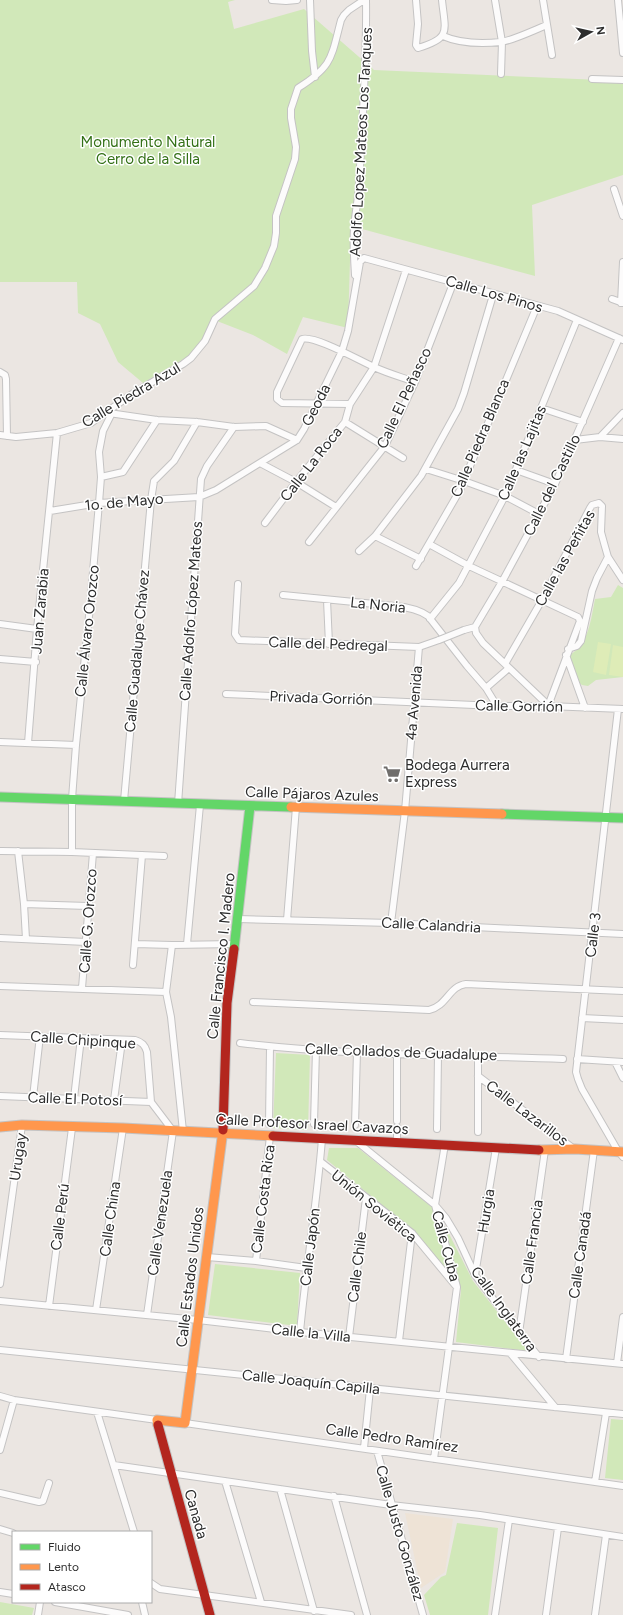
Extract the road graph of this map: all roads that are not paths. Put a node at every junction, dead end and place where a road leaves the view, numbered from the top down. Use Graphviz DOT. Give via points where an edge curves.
graph roads {
  1 [pos="272,0"];
  2 [pos="297,0"];
  3 [pos="310,0"];
  4 [pos="365,0"];
  5 [pos="416,0"];
  6 [pos="442,0"];
  7 [pos="495,0"];
  8 [pos="543,0"];
  9 [pos="618,0"];
  10 [pos="547,25"];
  11 [pos="443,36"];
  12 [pos="502,42"];
  13 [pos="623,53"];
  14 [pos="552,55"];
  15 [pos="501,74"];
  16 [pos="315,77"];
  17 [pos="592,79"];
  18 [pos="623,80"];
  19 [pos="614,189"];
  20 [pos="623,216"];
  21 [pos="362,259"];
  22 [pos="623,262"];
  23 [pos="406,270"];
  24 [pos="454,282"];
  25 [pos="356,284"];
  26 [pos="493,294"];
  27 [pos="612,299"];
  28 [pos="622,303"];
  29 [pos="537,306"];
  30 [pos="577,320"];
  31 [pos="621,339"];
  32 [pos="342,351"];
  33 [pos="374,367"];
  34 [pos="1,372"];
  35 [pos="415,382"];
  36 [pos="318,402"];
  37 [pos="350,404"];
  38 [pos="542,408"];
  39 [pos="108,413"];
  40 [pos="623,413"];
  41 [pos="158,420"];
  42 [pos="197,422"];
  43 [pos="345,422"];
  44 [pos="583,422"];
  45 [pos="234,427"];
  46 [pos="610,427"];
  47 [pos="56,433"];
  48 [pos="0,435"];
  49 [pos="7,436"];
  50 [pos="600,438"];
  51 [pos="613,438"];
  52 [pos="623,439"];
  53 [pos="297,440"];
  54 [pos="575,440"];
  55 [pos="385,446"];
  56 [pos="403,458"];
  57 [pos="260,463"];
  58 [pos="426,468"];
  59 [pos="516,470"];
  60 [pos="101,477"];
  61 [pos="464,481"];
  62 [pos="296,482"];
  63 [pos="555,484"];
  64 [pos="505,496"];
  65 [pos="199,497"];
  66 [pos="151,500"];
  67 [pos="99,502"];
  68 [pos="336,507"];
  69 [pos="50,511"];
  70 [pos="539,514"];
  71 [pos="265,523"];
  72 [pos="376,536"];
  73 [pos="309,542"];
  74 [pos="430,544"];
  75 [pos="359,551"];
  76 [pos="608,557"];
  77 [pos="421,560"];
  78 [pos="416,566"];
  79 [pos="470,566"];
  80 [pos="503,580"];
  81 [pos="623,580"];
  82 [pos="238,584"];
  83 [pos="283,595"];
  84 [pos="327,600"];
  85 [pos="542,600"];
  86 [pos="430,619"];
  87 [pos="0,624"];
  88 [pos="475,627"];
  89 [pos="38,628"];
  90 [pos="329,644"];
  91 [pos="419,647"];
  92 [pos="567,652"];
  93 [pos="0,659"];
  94 [pos="36,662"];
  95 [pos="507,666"];
  96 [pos="486,688"];
  97 [pos="226,694"];
  98 [pos="415,702"];
  99 [pos="548,705"];
  100 [pos="497,706"];
  101 [pos="585,708"];
  102 [pos="621,709"];
  103 [pos="0,742"];
  104 [pos="28,743"];
  105 [pos="76,745"];
  106 [pos="0,797"];
  107 [pos="72,799"];
  108 [pos="124,801"];
  109 [pos="178,804"];
  110 [pos="200,805"];
  111 [pos="250,806"];
  112 [pos="296,807"];
  113 [pos="405,811"];
  114 [pos="606,818"];
  115 [pos="623,818"];
  116 [pos="1,851"];
  117 [pos="18,851"];
  118 [pos="72,852"];
  119 [pos="93,854"];
  120 [pos="142,855"];
  121 [pos="164,856"];
  122 [pos="24,904"];
  123 [pos="88,906"];
  124 [pos="238,919"];
  125 [pos="287,920"];
  126 [pos="391,923"];
  127 [pos="593,933"];
  128 [pos="623,934"];
  129 [pos="0,938"];
  130 [pos="26,939"];
  131 [pos="86,942"];
  132 [pos="135,944"];
  133 [pos="187,944"];
  134 [pos="235,944"];
  135 [pos="172,945"];
  136 [pos="132,966"];
  137 [pos="0,986"];
  138 [pos="82,988"];
  139 [pos="586,989"];
  140 [pos="623,991"];
  141 [pos="166,992"];
  142 [pos="253,1002"];
  143 [pos="582,1018"];
  144 [pos="623,1020"];
  145 [pos="0,1035"];
  146 [pos="40,1036"];
  147 [pos="81,1038"];
  148 [pos="122,1041"];
  149 [pos="240,1043"];
  150 [pos="270,1047"];
  151 [pos="316,1049"];
  152 [pos="357,1051"];
  153 [pos="396,1053"];
  154 [pos="438,1055"];
  155 [pos="478,1056"];
  156 [pos="563,1059"];
  157 [pos="577,1059"];
  158 [pos="615,1062"];
  159 [pos="623,1062"];
  160 [pos="478,1076"];
  161 [pos="623,1078"];
  162 [pos="0,1096"];
  163 [pos="34,1097"];
  164 [pos="74,1098"];
  165 [pos="114,1100"];
  166 [pos="151,1102"];
  167 [pos="268,1124"];
  168 [pos="314,1124"];
  169 [pos="22,1125"];
  170 [pos="355,1125"];
  171 [pos="0,1127"];
  172 [pos="72,1128"];
  173 [pos="123,1128"];
  174 [pos="436,1129"];
  175 [pos="173,1131"];
  176 [pos="183,1131"];
  177 [pos="478,1132"];
  178 [pos="223,1134"];
  179 [pos="270,1136"];
  180 [pos="322,1138"];
  181 [pos="356,1140"];
  182 [pos="397,1141"];
  183 [pos="444,1144"];
  184 [pos="496,1148"];
  185 [pos="575,1149"];
  186 [pos="545,1150"];
  187 [pos="594,1150"];
  188 [pos="621,1153"];
  189 [pos="321,1162"];
  190 [pos="366,1198"];
  191 [pos="435,1205"];
  192 [pos="412,1233"];
  193 [pos="207,1257"];
  194 [pos="256,1261"];
  195 [pos="306,1268"];
  196 [pos="475,1275"];
  197 [pos="0,1284"];
  198 [pos="457,1288"];
  199 [pos="0,1301"];
  200 [pos="49,1306"];
  201 [pos="96,1310"];
  202 [pos="147,1315"];
  203 [pos="623,1318"];
  204 [pos="198,1320"];
  205 [pos="300,1332"];
  206 [pos="519,1333"];
  207 [pos="349,1337"];
  208 [pos="398,1341"];
  209 [pos="449,1347"];
  210 [pos="0,1350"];
  211 [pos="510,1353"];
  212 [pos="539,1357"];
  213 [pos="566,1359"];
  214 [pos="620,1364"];
  215 [pos="193,1370"];
  216 [pos="370,1389"];
  217 [pos="443,1395"];
  218 [pos="0,1396"];
  219 [pos="14,1400"];
  220 [pos="555,1407"];
  221 [pos="97,1412"];
  222 [pos="606,1413"];
  223 [pos="623,1414"];
  224 [pos="156,1420"];
  225 [pos="185,1423"];
  226 [pos="364,1448"];
  227 [pos="0,1450"];
  228 [pos="377,1451"];
  229 [pos="434,1459"];
  230 [pos="114,1466"];
  231 [pos="170,1472"];
  232 [pos="225,1481"];
  233 [pos="595,1482"];
  234 [pos="49,1483"];
  235 [pos="623,1486"];
  236 [pos="280,1489"];
  237 [pos="0,1493"];
  238 [pos="334,1496"];
  239 [pos="391,1505"];
  240 [pos="509,1520"];
  241 [pos="558,1528"];
  242 [pos="0,1529"];
  243 [pos="134,1531"];
  244 [pos="12,1533"];
  245 [pos="606,1535"];
  246 [pos="623,1537"];
  247 [pos="152,1584"];
  248 [pos="0,1592"];
  249 [pos="12,1594"];
  250 [pos="204,1594"];
  251 [pos="261,1602"];
  252 [pos="40,1603"];
  253 [pos="61,1603"];
  254 [pos="142,1603"];
  255 [pos="314,1610"];
  256 [pos="38,1615"];
  257 [pos="128,1615"];
  258 [pos="145,1615"];
  259 [pos="210,1615"];
  260 [pos="351,1615"];
  261 [pos="367,1615"];
  262 [pos="423,1615"];
  263 [pos="496,1615"];
  264 [pos="546,1615"];
  265 [pos="595,1615"];
  1 -- 2 [label="street"];
  3 -- 16 [label="street"];
  4 -- 16 [label="street" via="344,15 330,60"];
  4 -- 25 [label="street, Adolfo Lopez Mateos Los Tanques" via="367,37 354,229"];
  5 -- 11 [label="street" via="417,48"];
  6 -- 11 [label="street" via="445,27"];
  7 -- 12 [label="street"];
  8 -- 10 [label="street"];
  9 -- 13 [label="street"];
  10 -- 12 [label="street"];
  10 -- 14 [label="street"];
  11 -- 12 [label="street" via="467,43"];
  12 -- 15 [label="street"];
  16 -- 39 [label="street, Calle Piedra Azul" via="298,88 294,99 291,118 296,153 276,216 276,239 265,268 254,286 215,319 205,341 191,358"];
  17 -- 18 [label="street"];
  19 -- 20 [label="street"];
  21 -- 23 [label="street, Calle Los Pinos" via="367,258"];
  21 -- 25 [label="street, Geoda"];
  22 -- 28 [label="street"];
  23 -- 24 [label="street, Calle Los Pinos"];
  23 -- 33 [label="street, Calle La Roca"];
  24 -- 26 [label="street, Calle Los Pinos"];
  24 -- 35 [label="street, Calle El Peñasco"];
  25 -- 32 [label="street, Geoda"];
  26 -- 29 [label="street, Calle Los Pinos"];
  26 -- 58 [label="street" via="458,409"];
  27 -- 28 [label="street"];
  29 -- 30 [label="street, Calle Los Pinos" via="558,311"];
  29 -- 61 [label="street, Calle Piedra Blanca"];
  30 -- 31 [label="street, Calle Los Pinos"];
  30 -- 38 [label="street, Calle las Lajitas"];
  31 -- 44 [label="street, Calle del Castillo"];
  32 -- 33 [label="street"];
  32 -- 36 [label="street, Geoda"];
  32 -- 36 [label="street" via="306,338 300,342 277,392 277,399 282,403"];
  33 -- 35 [label="street"];
  33 -- 37 [label="street, Calle La Roca"];
  34 -- 49 [label="street" via="6,379"];
  35 -- 55 [label="street, Calle El Peñasco"];
  36 -- 37 [label="street"];
  36 -- 53 [label="street, Geoda"];
  37 -- 43 [label="street, Calle La Roca"];
  38 -- 44 [label="street"];
  38 -- 59 [label="street, Calle las Lajitas"];
  39 -- 41 [label="street"];
  39 -- 47 [label="street, Calle Piedra Azul" via="86,425"];
  39 -- 60 [label="street, Calle Álvaro Orozco" via="100,441"];
  40 -- 46 [label="street"];
  41 -- 42 [label="street"];
  41 -- 60 [label="street" via="123,472"];
  42 -- 45 [label="street"];
  42 -- 66 [label="street, Calle Guadalupe Chávez" via="174,461 154,481"];
  43 -- 55 [label="street"];
  43 -- 62 [label="street, Calle La Roca"];
  44 -- 54 [label="street, Calle del Castillo"];
  45 -- 53 [label="street" via="266,426"];
  45 -- 65 [label="street, Calle Adolfo López Mateos" via="200,480"];
  46 -- 50 [label="street"];
  46 -- 51 [label="street"];
  47 -- 49 [label="street, Calle Piedra Azul"];
  47 -- 69 [label="street, Juan Zarabia"];
  48 -- 49 [label="street, Calle Piedra Azul"];
  50 -- 51 [label="street"];
  50 -- 54 [label="street"];
  51 -- 52 [label="street"];
  53 -- 57 [label="street, Geoda"];
  54 -- 63 [label="street, Calle del Castillo"];
  55 -- 56 [label="street"];
  55 -- 68 [label="street, Calle El Peñasco"];
  57 -- 62 [label="street"];
  57 -- 65 [label="street, Geoda" via="216,490"];
  58 -- 61 [label="street"];
  58 -- 72 [label="street"];
  59 -- 63 [label="street"];
  59 -- 64 [label="street, Calle las Lajitas"];
  60 -- 67 [label="street, Calle Álvaro Orozco"];
  61 -- 64 [label="street"];
  61 -- 74 [label="street, Calle Piedra Blanca"];
  62 -- 68 [label="street"];
  62 -- 71 [label="street, Calle La Roca"];
  63 -- 70 [label="street, Calle del Castillo"];
  64 -- 70 [label="street"];
  64 -- 79 [label="street, Calle las Lajitas"];
  65 -- 66 [label="street, 1o. de Mayo"];
  65 -- 109 [label="street, Calle Adolfo López Mateos"];
  66 -- 67 [label="street, 1o. de Mayo"];
  66 -- 108 [label="street, Calle Guadalupe Chávez"];
  67 -- 69 [label="street, 1o. de Mayo"];
  67 -- 105 [label="street, Calle Álvaro Orozco"];
  68 -- 73 [label="street, Calle El Peñasco"];
  69 -- 89 [label="street, Juan Zarabia"];
  70 -- 80 [label="street, Calle del Castillo"];
  72 -- 75 [label="street"];
  72 -- 77 [label="street"];
  74 -- 77 [label="street, Calle Piedra Blanca"];
  74 -- 79 [label="street"];
  76 -- 81 [label="street"];
  76 -- 85 [label="street, Calle las Peñitas" via="601,532 602,506 596,503 590,508"];
  76 -- 92 [label="street" via="592,591 581,642"];
  77 -- 78 [label="street, Calle Piedra Blanca"];
  79 -- 80 [label="street"];
  79 -- 86 [label="street, Calle las Lajitas" via="460,583"];
  80 -- 85 [label="street"];
  80 -- 88 [label="street, Calle del Castillo"];
  82 -- 90 [label="street, Calle del Pedregal" via="235,634 237,639"];
  83 -- 84 [label="street, La Noria"];
  84 -- 86 [label="street, La Noria" via="405,607 423,613"];
  84 -- 90 [label="street"];
  85 -- 92 [label="street" via="577,615 580,621"];
  85 -- 95 [label="street, Calle las Peñitas"];
  86 -- 96 [label="street, La Noria"];
  87 -- 89 [label="street"];
  88 -- 91 [label="street, 4a Avenida, bridge"];
  88 -- 95 [label="street" via="483,644"];
  89 -- 94 [label="street, Juan Zarabia"];
  90 -- 91 [label="street, Calle del Pedregal"];
  91 -- 98 [label="street, 4a Avenida"];
  92 -- 99 [label="street"];
  92 -- 101 [label="street"];
  93 -- 94 [label="street"];
  94 -- 104 [label="street, Juan Zarabia"];
  95 -- 96 [label="street, Calle las Peñitas"];
  95 -- 99 [label="street"];
  96 -- 100 [label="street"];
  97 -- 98 [label="street, Privada Gorrión"];
  98 -- 100 [label="street, Calle Gorrión"];
  98 -- 113 [label="street, 4a Avenida"];
  99 -- 100 [label="street, Calle Gorrión"];
  99 -- 101 [label="street, Calle Gorrión"];
  101 -- 102 [label="street, Calle Gorrión"];
  102 -- 114 [label="street, Calle 3"];
  103 -- 104 [label="street"];
  104 -- 105 [label="street"];
  105 -- 107 [label="street, Calle Álvaro Orozco"];
  106 -- 107 [label="street, Calle Pájaros Azules"];
  107 -- 108 [label="street, Calle Pájaros Azules"];
  107 -- 118 [label="street, Calle Álvaro Orozco"];
  108 -- 109 [label="street, Calle Pájaros Azules"];
  109 -- 110 [label="street, Calle Pájaros Azules"];
  110 -- 111 [label="street, Calle Pájaros Azules"];
  110 -- 133 [label="street"];
  111 -- 112 [label="street, Calle Pájaros Azules"];
  111 -- 124 [label="street, Calle Francisco I. Madero"];
  112 -- 113 [label="street, Calle Pájaros Azules"];
  112 -- 125 [label="street"];
  113 -- 114 [label="street, Calle Pájaros Azules"];
  113 -- 126 [label="street, 4a Avenida"];
  114 -- 115 [label="street, Calle Pájaros Azules"];
  114 -- 127 [label="street, Calle 3"];
  116 -- 117 [label="street"];
  117 -- 118 [label="street"];
  117 -- 122 [label="street"];
  118 -- 119 [label="street"];
  119 -- 120 [label="street"];
  119 -- 123 [label="street, Calle G. Orozco"];
  120 -- 121 [label="street"];
  120 -- 132 [label="street"];
  122 -- 123 [label="street"];
  122 -- 130 [label="street"];
  123 -- 131 [label="street, Calle G. Orozco"];
  124 -- 125 [label="street, Calle Calandria"];
  124 -- 134 [label="street, Calle Francisco I. Madero"];
  125 -- 126 [label="street, Calle Calandria"];
  126 -- 127 [label="street, Calle Calandria"];
  127 -- 128 [label="street, Calle Calandria"];
  127 -- 139 [label="street, Calle 3"];
  129 -- 130 [label="street"];
  130 -- 131 [label="street"];
  131 -- 138 [label="street, Calle G. Orozco"];
  132 -- 135 [label="street"];
  132 -- 136 [label="street"];
  133 -- 134 [label="street"];
  133 -- 135 [label="street"];
  134 -- 178 [label="street, Calle Francisco I. Madero" via="227,1003"];
  135 -- 141 [label="street"];
  137 -- 138 [label="street"];
  138 -- 141 [label="street"];
  139 -- 140 [label="street"];
  139 -- 142 [label="street" via="462,985 439,1007 429,1010"];
  139 -- 143 [label="street, Calle 3"];
  141 -- 176 [label="street"];
  143 -- 144 [label="street"];
  143 -- 157 [label="street, Calle 3"];
  145 -- 146 [label="street, Calle Chipinque"];
  146 -- 147 [label="street, Calle Chipinque"];
  146 -- 163 [label="street"];
  147 -- 148 [label="street, Calle Chipinque"];
  147 -- 164 [label="street"];
  148 -- 165 [label="street"];
  148 -- 166 [label="street, Calle Chipinque" via="139,1041 146,1047"];
  149 -- 150 [label="street, Calle Collados de Guadalupe"];
  150 -- 151 [label="street, Calle Collados de Guadalupe"];
  150 -- 167 [label="street"];
  151 -- 152 [label="street, Calle Collados de Guadalupe"];
  151 -- 168 [label="street"];
  152 -- 153 [label="street, Calle Collados de Guadalupe"];
  152 -- 170 [label="street"];
  153 -- 154 [label="street, Calle Collados de Guadalupe"];
  153 -- 182 [label="street"];
  154 -- 155 [label="street, Calle Collados de Guadalupe"];
  154 -- 174 [label="street"];
  155 -- 156 [label="street, Calle Collados de Guadalupe"];
  155 -- 160 [label="street"];
  157 -- 158 [label="street"];
  157 -- 188 [label="street, Calle 3" via="578,1079"];
  158 -- 159 [label="street"];
  158 -- 161 [label="street"];
  160 -- 177 [label="street"];
  160 -- 185 [label="street, Calle Lazarillos"];
  162 -- 163 [label="street, Calle El Potosí"];
  163 -- 164 [label="street, Calle El Potosí"];
  164 -- 165 [label="street, Calle El Potosí"];
  165 -- 166 [label="street, Calle El Potosí"];
  166 -- 175 [label="street"];
  169 -- 171 [label="street, Calle Profesor Israel Cavazos"];
  169 -- 172 [label="street, Calle Profesor Israel Cavazos"];
  169 -- 197 [label="street, Urugay"];
  172 -- 173 [label="street, Calle Profesor Israel Cavazos"];
  172 -- 200 [label="street, Calle Perú"];
  173 -- 175 [label="street, Calle Profesor Israel Cavazos"];
  173 -- 201 [label="street, Calle China"];
  175 -- 176 [label="street, Calle Profesor Israel Cavazos"];
  175 -- 202 [label="street, Calle Venezuela"];
  176 -- 178 [label="street, Calle Profesor Israel Cavazos"];
  178 -- 179 [label="street, Calle Profesor Israel Cavazos"];
  178 -- 193 [label="street, Calle Estados Unidos"];
  179 -- 180 [label="street, Calle Profesor Israel Cavazos"];
  179 -- 194 [label="street, Calle Costa Rica"];
  180 -- 181 [label="street, Calle Profesor Israel Cavazos"];
  180 -- 189 [label="street, Calle Japón"];
  181 -- 182 [label="street, Calle Profesor Israel Cavazos"];
  181 -- 191 [label="street, Calle Inglaterra"];
  182 -- 183 [label="street, Calle Profesor Israel Cavazos"];
  183 -- 184 [label="street, Calle Profesor Israel Cavazos"];
  183 -- 191 [label="street, Calle Cuba"];
  184 -- 186 [label="street, Calle Profesor Israel Cavazos"];
  184 -- 196 [label="street, Hurgia"];
  185 -- 186 [label="street, Calle Profesor Israel Cavazos"];
  185 -- 187 [label="street, Calle Profesor Israel Cavazos"];
  186 -- 206 [label="street, Calle Francia"];
  187 -- 188 [label="street, Calle Profesor Israel Cavazos"];
  187 -- 213 [label="street, Calle Canadá"];
  189 -- 190 [label="street, Unión Soviética"];
  189 -- 195 [label="street, Calle Japón"];
  190 -- 192 [label="street, Unión Soviética"];
  190 -- 207 [label="street, Calle Chile"];
  191 -- 196 [label="street, Calle Inglaterra" via="458,1238"];
  191 -- 198 [label="street, Calle Cuba"];
  192 -- 198 [label="street, Unión Soviética"];
  192 -- 208 [label="street"];
  193 -- 194 [label="street"];
  193 -- 204 [label="street, Calle Estados Unidos"];
  194 -- 195 [label="street"];
  195 -- 205 [label="street, Calle Japón"];
  196 -- 206 [label="street, Calle Inglaterra"];
  198 -- 209 [label="street, Calle Cuba"];
  199 -- 200 [label="street, Calle la Villa"];
  200 -- 201 [label="street, Calle la Villa"];
  201 -- 202 [label="street, Calle la Villa"];
  202 -- 204 [label="street, Calle la Villa"];
  203 -- 214 [label="street"];
  204 -- 205 [label="street, Calle la Villa"];
  204 -- 215 [label="street, Calle Estados Unidos"];
  205 -- 207 [label="street, Calle la Villa"];
  206 -- 212 [label="street, Calle Inglaterra"];
  207 -- 208 [label="street, Calle la Villa"];
  208 -- 209 [label="street, Calle la Villa"];
  209 -- 211 [label="street, Calle la Villa"];
  209 -- 217 [label="street, Calle Cuba"];
  210 -- 215 [label="street, Calle Joaquín Capilla"];
  211 -- 212 [label="street, Calle la Villa"];
  211 -- 220 [label="street"];
  212 -- 213 [label="street, Calle la Villa"];
  213 -- 214 [label="street, Calle la Villa"];
  215 -- 216 [label="street, Calle Joaquín Capilla"];
  215 -- 225 [label="street, Calle Estados Unidos"];
  216 -- 217 [label="street, Calle Joaquín Capilla"];
  216 -- 226 [label="street"];
  217 -- 220 [label="street, Calle Joaquín Capilla"];
  217 -- 229 [label="street, Calle Cuba"];
  218 -- 219 [label="street"];
  219 -- 221 [label="street"];
  219 -- 227 [label="street"];
  220 -- 222 [label="street, Calle Joaquín Capilla"];
  221 -- 224 [label="street"];
  221 -- 230 [label="street"];
  222 -- 223 [label="street, Calle Joaquín Capilla"];
  222 -- 233 [label="street"];
  224 -- 225 [label="street, Calle Pedro Ramírez"];
  224 -- 231 [label="street, Canada"];
  225 -- 226 [label="street, Calle Pedro Ramírez"];
  226 -- 228 [label="street, Calle Pedro Ramírez"];
  228 -- 229 [label="street, Calle Pedro Ramírez"];
  228 -- 239 [label="street, Calle Justo González"];
  229 -- 233 [label="street, Calle Pedro Ramírez"];
  230 -- 231 [label="street"];
  230 -- 243 [label="street"];
  231 -- 232 [label="street"];
  231 -- 250 [label="street, Canada"];
  232 -- 236 [label="street"];
  232 -- 251 [label="street"];
  233 -- 235 [label="street, Calle Pedro Ramírez"];
  234 -- 237 [label="street" via="42,1501 39,1502"];
  236 -- 238 [label="street"];
  236 -- 255 [label="street"];
  238 -- 239 [label="street"];
  238 -- 261 [label="street"];
  239 -- 240 [label="street"];
  239 -- 262 [label="street, Calle Justo González"];
  240 -- 241 [label="street"];
  240 -- 263 [label="street"];
  241 -- 245 [label="street"];
  241 -- 264 [label="street"];
  242 -- 244 [label="street"];
  245 -- 246 [label="street"];
  245 -- 265 [label="street"];
  247 -- 250 [label="street" via="160,1589"];
  248 -- 249 [label="street"];
  250 -- 251 [label="street"];
  250 -- 259 [label="street, Canada"];
  251 -- 255 [label="street"];
  252 -- 256 [label="street"];
  253 -- 257 [label="street"];
  254 -- 258 [label="street"];
  255 -- 260 [label="street"];
}
